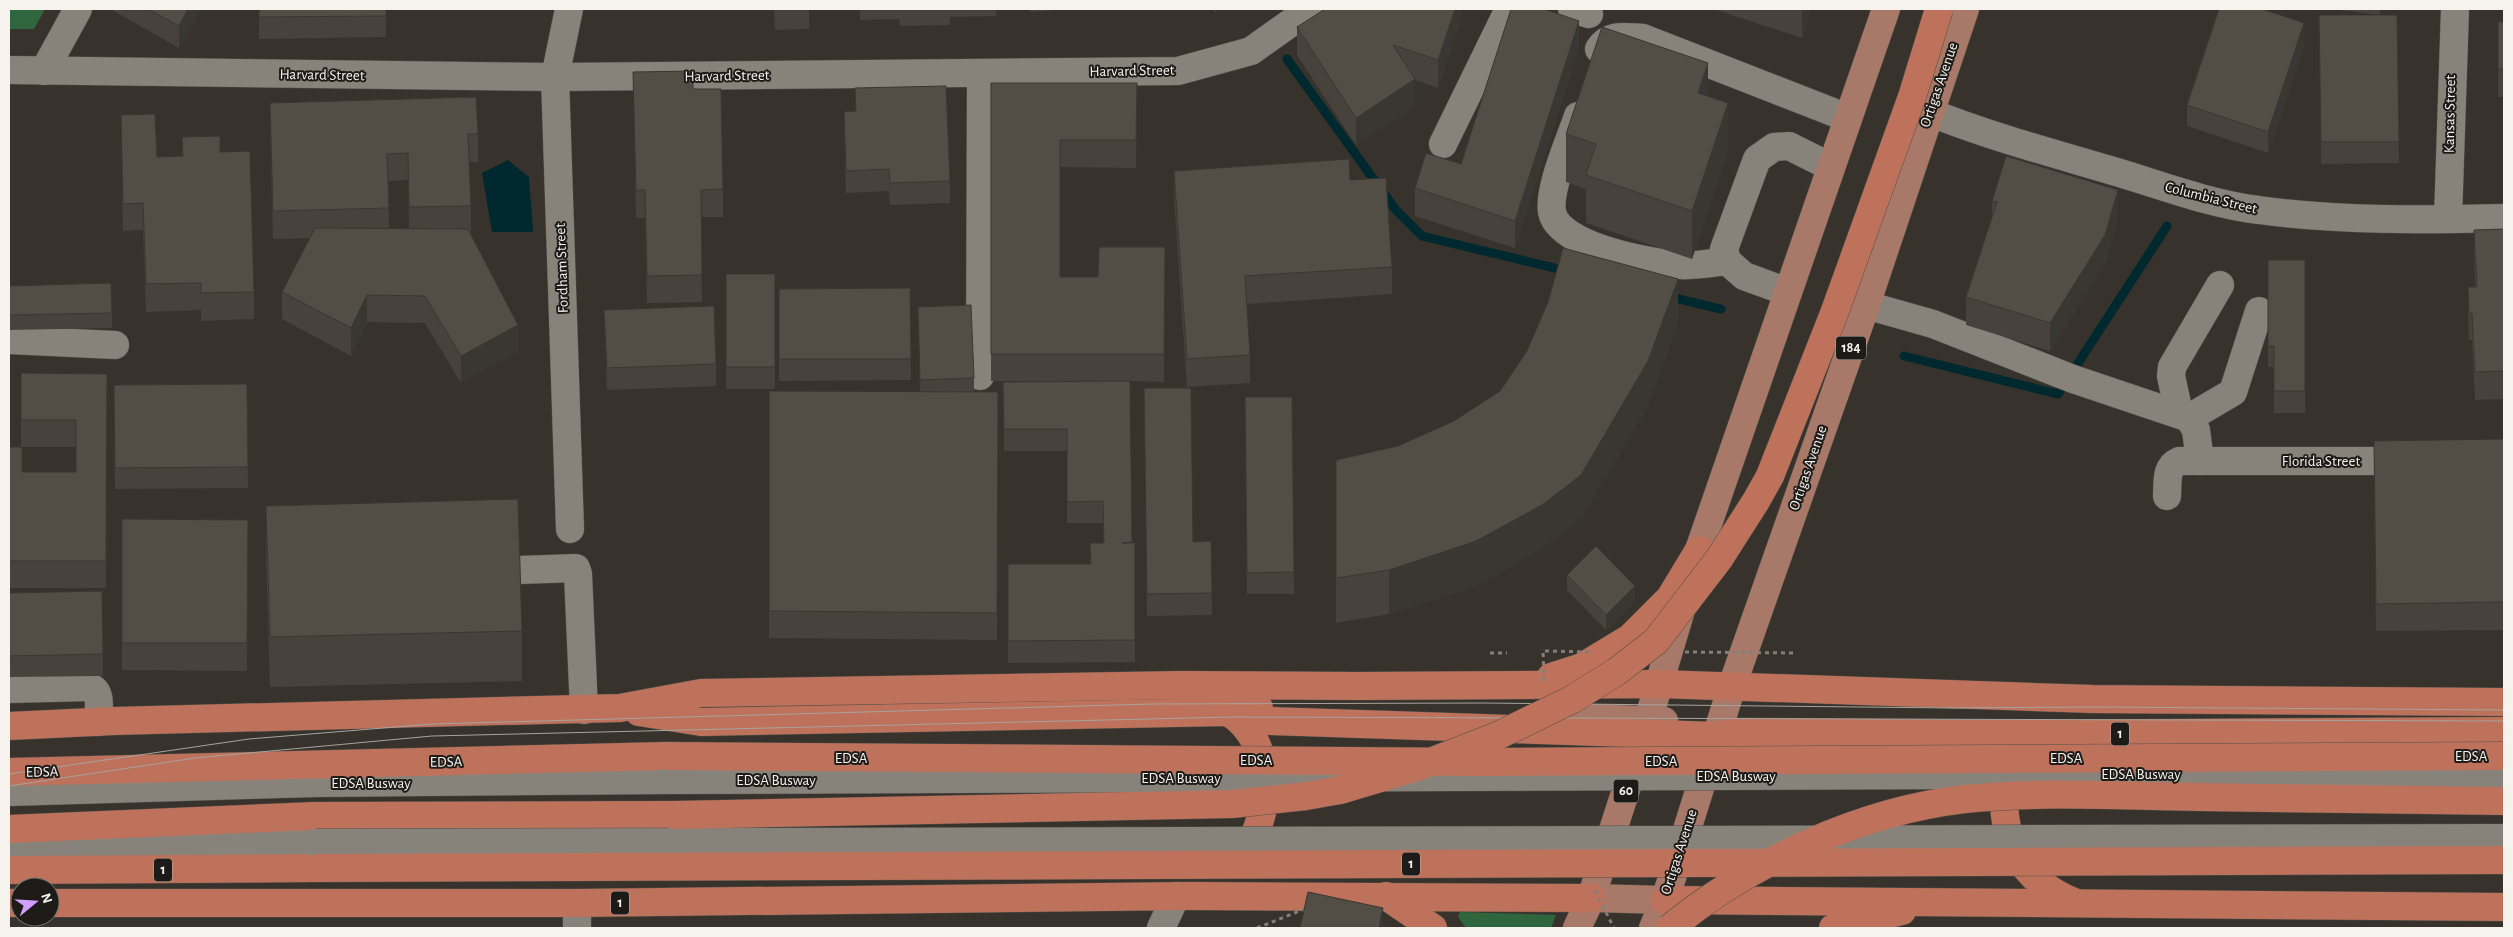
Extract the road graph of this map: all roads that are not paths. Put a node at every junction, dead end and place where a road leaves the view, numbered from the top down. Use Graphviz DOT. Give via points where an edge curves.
graph roads {
  1 [pos="78,9"];
  2 [pos="568,9"];
  3 [pos="1310,9"];
  4 [pos="1509,9"];
  5 [pos="1886,9"];
  6 [pos="1939,9"];
  7 [pos="1965,9"];
  8 [pos="2455,9"];
  9 [pos="9,70"];
  10 [pos="44,71"];
  11 [pos="981,73"];
  12 [pos="555,77"];
  13 [pos="1929,112"];
  14 [pos="1848,118"];
  15 [pos="1443,144"];
  16 [pos="1831,167"];
  17 [pos="2504,218"];
  18 [pos="2448,219"];
  19 [pos="1726,261"];
  20 [pos="2220,285"];
  21 [pos="1788,292"];
  22 [pos="1866,305"];
  23 [pos="2259,311"];
  24 [pos="10,340"];
  25 [pos="115,345"];
  26 [pos="980,376"];
  27 [pos="2184,416"];
  28 [pos="2200,461"];
  29 [pos="2436,461"];
  30 [pos="2167,496"];
  31 [pos="570,528"];
  32 [pos="1699,550"];
  33 [pos="519,570"];
  34 [pos="1529,684"];
  35 [pos="1660,684"];
  36 [pos="1732,686"];
  37 [pos="47,688"];
  38 [pos="9,689"];
  39 [pos="2504,702"];
  40 [pos="620,708"];
  41 [pos="584,710"];
  42 [pos="1234,716"];
  43 [pos="1568,717"];
  44 [pos="98,722"];
  45 [pos="49,724"];
  46 [pos="9,726"];
  47 [pos="1646,727"];
  48 [pos="1724,730"];
  49 [pos="2504,731"];
  50 [pos="2027,734"];
  51 [pos="2504,756"];
  52 [pos="668,768"];
  53 [pos="9,772"];
  54 [pos="2504,772"];
  55 [pos="9,792"];
  56 [pos="2504,801"];
  57 [pos="9,829"];
  58 [pos="2504,838"];
  59 [pos="9,852"];
  60 [pos="317,856"];
  61 [pos="2504,860"];
  62 [pos="9,870"];
  63 [pos="177,870"];
  64 [pos="1183,896"];
  65 [pos="1386,896"];
  66 [pos="1591,898"];
  67 [pos="1665,900"];
  68 [pos="1940,901"];
  69 [pos="60,903"];
  70 [pos="178,903"];
  71 [pos="2080,904"];
  72 [pos="2504,907"];
  73 [pos="577,916"];
  74 [pos="1161,928"];
  75 [pos="1434,928"];
  76 [pos="1577,928"];
  77 [pos="1652,928"];
  78 [pos="1670,928"];
  79 [pos="1833,928"];
  1 -- 10 [label="street"];
  2 -- 12 [label="street, Fordham Street"];
  3 -- 11 [label="street, Harvard Street" via="1251,51 1178,71"];
  4 -- 15 [label="street"];
  5 -- 14 [label="main road"];
  6 -- 57 [label="highway, bridge" via="1912,97 1835,311 1770,476 1735,534 1656,641 1616,672 1555,708 1450,754 1383,779 1306,796 1232,804 674,815 315,816"];
  7 -- 13 [label="main road, Ortigas Avenue / 184"];
  8 -- 18 [label="street, Kansas Street"];
  9 -- 10 [label="street, Harvard Street"];
  10 -- 12 [label="street, Harvard Street"];
  11 -- 12 [label="street, Harvard Street"];
  11 -- 26 [label="street"];
  12 -- 31 [label="street, Fordham Street"];
  13 -- 18 [label="street, Columbia Street" via="2124,174 2257,210 2321,216"];
  13 -- 22 [label="main road, Ortigas Avenue / 184"];
  14 -- 16 [label="main road"];
  14 -- 19 [label="street" via="1643,38 1621,36 1600,46 1551,198 1552,214 1582,243 1614,253 1679,265"];
  16 -- 19 [label="street" via="1789,146 1774,147 1757,159 1724,249"];
  16 -- 21 [label="main road"];
  17 -- 18 [label="street, Columbia Street"];
  19 -- 21 [label="street" via="1744,276"];
  20 -- 27 [label="street" via="2172,367 2171,376"];
  21 -- 32 [label="main road"];
  22 -- 27 [label="street" via="1933,324 2073,379"];
  22 -- 36 [label="main road, Ortigas Avenue / 184"];
  23 -- 27 [label="street" via="2233,392"];
  24 -- 25 [label="street"];
  27 -- 28 [label="street" via="2196,430"];
  28 -- 29 [label="street, Florida Street"];
  28 -- 30 [label="street, Florida Street" via="2171,464"];
  32 -- 34 [label="highway" via="1670,598 1630,638 1582,668"];
  32 -- 35 [label="main road"];
  33 -- 41 [label="street" via="576,568"];
  34 -- 35 [label="highway, 1"];
  34 -- 40 [label="highway, 1" via="1182,685 701,693"];
  35 -- 36 [label="highway, 1"];
  35 -- 47 [label="main road, 60"];
  36 -- 39 [label="highway, 1" via="2093,699"];
  36 -- 48 [label="main road, Ortigas Avenue"];
  37 -- 38 [label="street"];
  37 -- 44 [label="street" via="96,689"];
  37 -- 45 [label="street"];
  40 -- 41 [label="highway, 1"];
  40 -- 42 [label="highway, 1" via="701,722"];
  41 -- 44 [label="highway, 1"];
  42 -- 43 [label="highway, 1" via="1241,707"];
  42 -- 47 [label="highway, 1"];
  42 -- 64 [label="highway" via="1258,748 1265,780 1263,813 1252,843 1242,857 1219,880"];
  43 -- 47 [label="main road, 1"];
  44 -- 45 [label="highway, 1"];
  45 -- 46 [label="highway, 1"];
  47 -- 48 [label="highway, 1"];
  47 -- 66 [label="main road, 60"];
  48 -- 50 [label="highway, 1"];
  48 -- 67 [label="main road, Ortigas Avenue"];
  49 -- 50 [label="highway, 1"];
  50 -- 71 [label="highway" via="2007,772 2003,796 2004,820 2011,843 2022,864 2038,882"];
  51 -- 52 [label="highway, EDSA / 1, bridge"];
  52 -- 53 [label="highway, EDSA / 1"];
  52 -- 54 [label="street, EDSA Busway, bridge"];
  52 -- 55 [label="street, EDSA Busway"];
  56 -- 78 [label="highway, bridge" via="2077,796 1996,797 1944,802 1859,825 1769,862 1734,881"];
  58 -- 60 [label="street, bridge"];
  59 -- 60 [label="street"];
  60 -- 61 [label="highway, 1, bridge"];
  60 -- 63 [label="highway, 1"];
  62 -- 63 [label="highway, 1"];
  63 -- 70 [label="highway"];
  64 -- 65 [label="highway, 1"];
  64 -- 73 [label="highway, 1"];
  64 -- 74 [label="street"];
  65 -- 66 [label="highway, 1"];
  65 -- 75 [label="highway"];
  66 -- 67 [label="main road, 1"];
  66 -- 76 [label="main road, 60"];
  67 -- 68 [label="highway, 1"];
  67 -- 77 [label="main road, Ortigas Avenue"];
  68 -- 71 [label="highway, 1"];
  68 -- 79 [label="highway"];
  69 -- 70 [label="highway, 1"];
  70 -- 73 [label="highway, 1"];
  71 -- 72 [label="highway, 1"];
}
